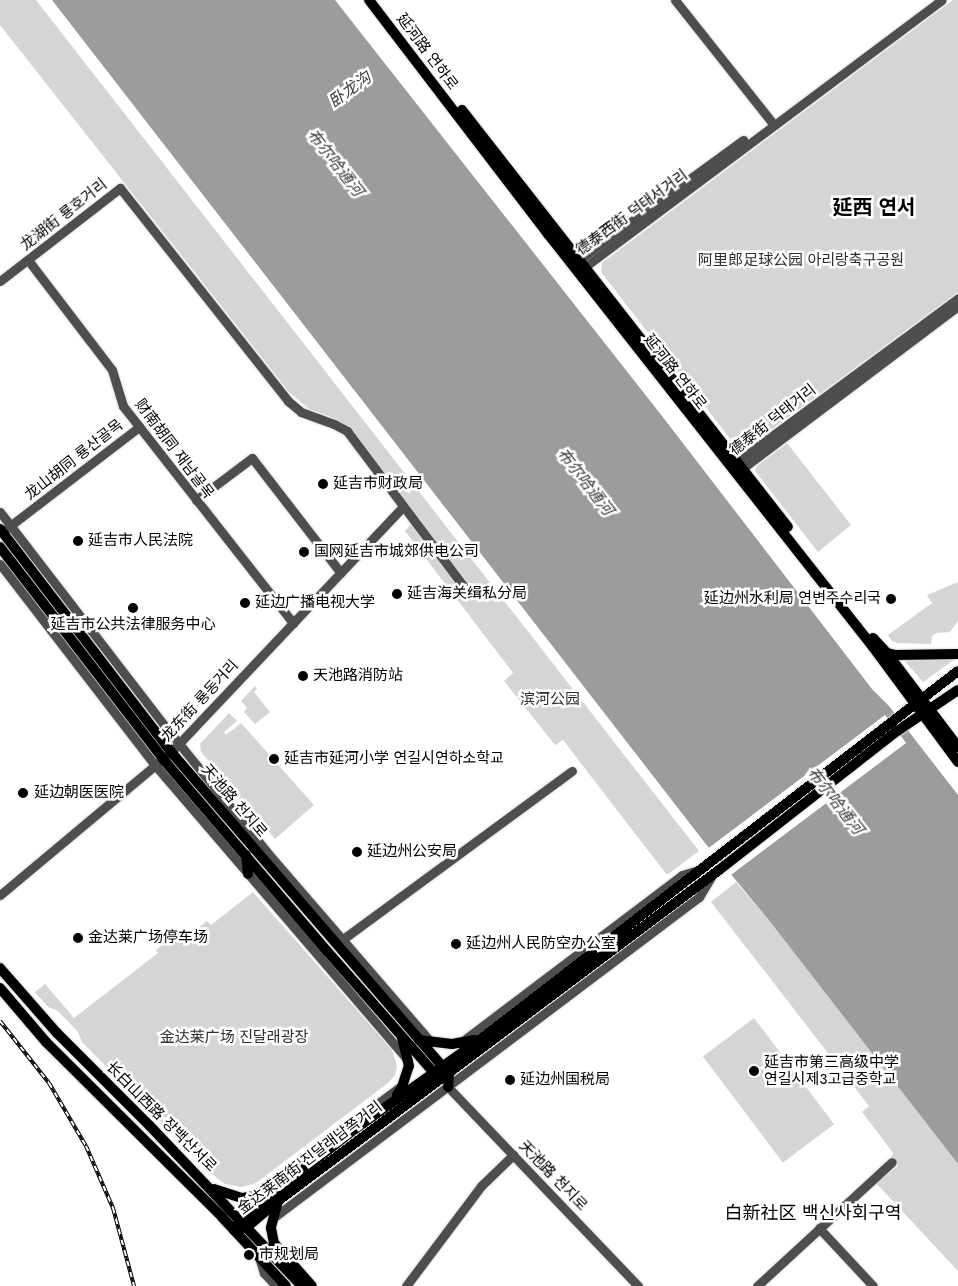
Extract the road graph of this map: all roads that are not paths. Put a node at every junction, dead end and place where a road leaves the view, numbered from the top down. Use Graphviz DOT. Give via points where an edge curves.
graph roads {
  1 [pos="369,0"];
  2 [pos="377,0"];
  3 [pos="674,0"];
  4 [pos="932,0"];
  5 [pos="942,0"];
  6 [pos="773,122"];
  7 [pos="28,260"];
  8 [pos="580,265"];
  9 [pos="0,281"];
  10 [pos="958,298"];
  11 [pos="955,308"];
  12 [pos="139,427"];
  13 [pos="738,466"];
  14 [pos="196,500"];
  15 [pos="403,507"];
  16 [pos="0,512"];
  17 [pos="4,529"];
  18 [pos="0,547"];
  19 [pos="0,564"];
  20 [pos="341,572"];
  21 [pos="464,587"];
  22 [pos="292,624"];
  23 [pos="887,653"];
  24 [pos="958,654"];
  25 [pos="958,671"];
  26 [pos="958,690"];
  27 [pos="919,702"];
  28 [pos="926,712"];
  29 [pos="894,727"];
  30 [pos="180,743"];
  31 [pos="958,747"];
  32 [pos="163,759"];
  33 [pos="958,762"];
  34 [pos="572,771"];
  35 [pos="246,854"];
  36 [pos="712,868"];
  37 [pos="248,874"];
  38 [pos="0,895"];
  39 [pos="335,945"];
  40 [pos="0,968"];
  41 [pos="0,988"];
  42 [pos="397,1029"];
  43 [pos="481,1038"];
  44 [pos="419,1040"];
  45 [pos="430,1042"];
  46 [pos="460,1043"];
  47 [pos="408,1060"];
  48 [pos="443,1076"];
  49 [pos="403,1085"];
  50 [pos="393,1099"];
  51 [pos="513,1156"];
  52 [pos="892,1162"];
  53 [pos="209,1187"];
  54 [pos="200,1196"];
  55 [pos="276,1196"];
  56 [pos="251,1198"];
  57 [pos="272,1219"];
  58 [pos="243,1223"];
  59 [pos="819,1228"];
  60 [pos="234,1230"];
  61 [pos="258,1256"];
  62 [pos="276,1286"];
  63 [pos="286,1286"];
  64 [pos="302,1286"];
  65 [pos="312,1286"];
  66 [pos="406,1286"];
  67 [pos="638,1286"];
  68 [pos="757,1286"];
  69 [pos="873,1286"];
  1 -- 8 [label="main road, 延河路 연하로"];
  2 -- 8 [label="main road, 延河路 연하로"];
  3 -- 6 [label="street"];
  4 -- 6 [label="street, 德泰西街 덕태서거리"];
  5 -- 6 [label="street, 德泰西街 덕태서거리"];
  6 -- 8 [label="street, 德泰西街 덕태서거리"];
  7 -- 9 [label="street, 龙湖街 룡호거리"];
  7 -- 12 [label="street, 财南胡同 재남골목" via="112,370 123,406"];
  7 -- 15 [label="street, 龙湖街 룡호거리" via="120,188 288,401 301,412 347,431"];
  8 -- 13 [label="main road, 延河路 연하로"];
  10 -- 11 [label="street, 德泰街 덕태거리"];
  11 -- 13 [label="street, 德泰街 덕태거리"];
  12 -- 14 [label="street, 财南胡同 재남골목"];
  12 -- 17 [label="street, 龙山胡同 룡산골목"];
  13 -- 23 [label="main road, 延河路 연하로"];
  13 -- 27 [label="main road, 延河路 연하로" via="873,647"];
  14 -- 20 [label="street" via="252,458"];
  14 -- 22 [label="street, 财南胡同 재남골목"];
  15 -- 20 [label="street, 龙东街 룡동거리"];
  15 -- 21 [label="street"];
  16 -- 17 [label="street, 天池路 천지로"];
  17 -- 30 [label="street, 天池路 천지로"];
  17 -- 32 [label="main road, 天池路 천지로"];
  18 -- 32 [label="main road, 天池路 천지로"];
  19 -- 32 [label="street, 天池路 천지로"];
  20 -- 22 [label="street, 龙东街 룡동거리"];
  22 -- 30 [label="street, 龙东街 룡동거리"];
  23 -- 24 [label="main road"];
  23 -- 27 [label="main road, 延河路 연하로"];
  25 -- 27 [label="main road"];
  26 -- 28 [label="main road"];
  27 -- 28 [label="main road, 延河路 연하로"];
  27 -- 29 [label="main road"];
  28 -- 29 [label="main road"];
  28 -- 31 [label="main road, 延河路 연하로"];
  28 -- 33 [label="main road, 延河路 연하로"];
  29 -- 36 [label="main road"];
  30 -- 32 [label="street, 龙东街 룡동거리"];
  30 -- 39 [label="street, 天池路 천지로"];
  32 -- 35 [label="main road, 天池路 천지로"];
  32 -- 37 [label="street, 天池路 천지로"];
  32 -- 38 [label="street, 龙东街 룡동거리"];
  32 -- 39 [label="main road, 天池路 천지로" via="261,855"];
  34 -- 39 [label="street"];
  35 -- 37 [label="main road"];
  35 -- 39 [label="main road, 天池路 천지로"];
  36 -- 43 [label="main road, 金达莱南街 진달래남쪽거리"];
  36 -- 46 [label="street" via="682,875"];
  36 -- 48 [label="main road, 金达莱南街 진달래남쪽거리"];
  37 -- 47 [label="street, 天池路 천지로"];
  39 -- 42 [label="main road, 天池路 천지로"];
  39 -- 44 [label="main road, 天池路 천지로"];
  39 -- 45 [label="street, 天池路 천지로"];
  40 -- 53 [label="main road, 长白山西路 장백산서로" via="57,1032"];
  41 -- 54 [label="main road, 长白山西路 장백산서로" via="46,1042"];
  42 -- 47 [label="main road"];
  42 -- 48 [label="main road, 天池路 천지로"];
  43 -- 46 [label="main road"];
  43 -- 48 [label="main road, 金达莱南街 진달래남쪽거리"];
  44 -- 45 [label="main road"];
  44 -- 48 [label="main road, 天池路 천지로"];
  45 -- 46 [label="main road"];
  47 -- 49 [label="main road"];
  48 -- 50 [label="main road, 金达莱南街 진달래남쪽거리"];
  48 -- 51 [label="street, 天池路 천지로"];
  48 -- 55 [label="main road, 金达莱南街 진달래남쪽거리"];
  48 -- 57 [label="street, 金达莱南街 진달래남쪽거리"];
  49 -- 50 [label="main road"];
  49 -- 56 [label="street, 金达莱南街 진달래남쪽거리"];
  50 -- 55 [label="main road, 金达莱南街 진달래남쪽거리"];
  51 -- 66 [label="street" via="481,1186"];
  51 -- 67 [label="street, 天池路 천지로"];
  52 -- 59 [label="street"];
  53 -- 54 [label="main road"];
  53 -- 56 [label="main road" via="232,1197"];
  53 -- 58 [label="main road, 长白山西路 장백산서로"];
  54 -- 60 [label="main road, 长白山西路 장백산서로"];
  55 -- 56 [label="main road"];
  55 -- 57 [label="main road"];
  55 -- 58 [label="main road, 金达莱南街 진달래남쪽거리"];
  57 -- 65 [label="main road" via="274,1243"];
  58 -- 60 [label="main road, 金达莱南街 진달래남쪽거리"];
  58 -- 64 [label="main road, 长白山西路 장백산서로"];
  59 -- 68 [label="street"];
  59 -- 69 [label="street"];
  60 -- 61 [label="main road, 长白山西路 장백산서로"];
  61 -- 62 [label="street, 长白山西路 장백산서로" via="264,1273"];
  61 -- 63 [label="main road, 长白山西路 장백산서로"];
}
